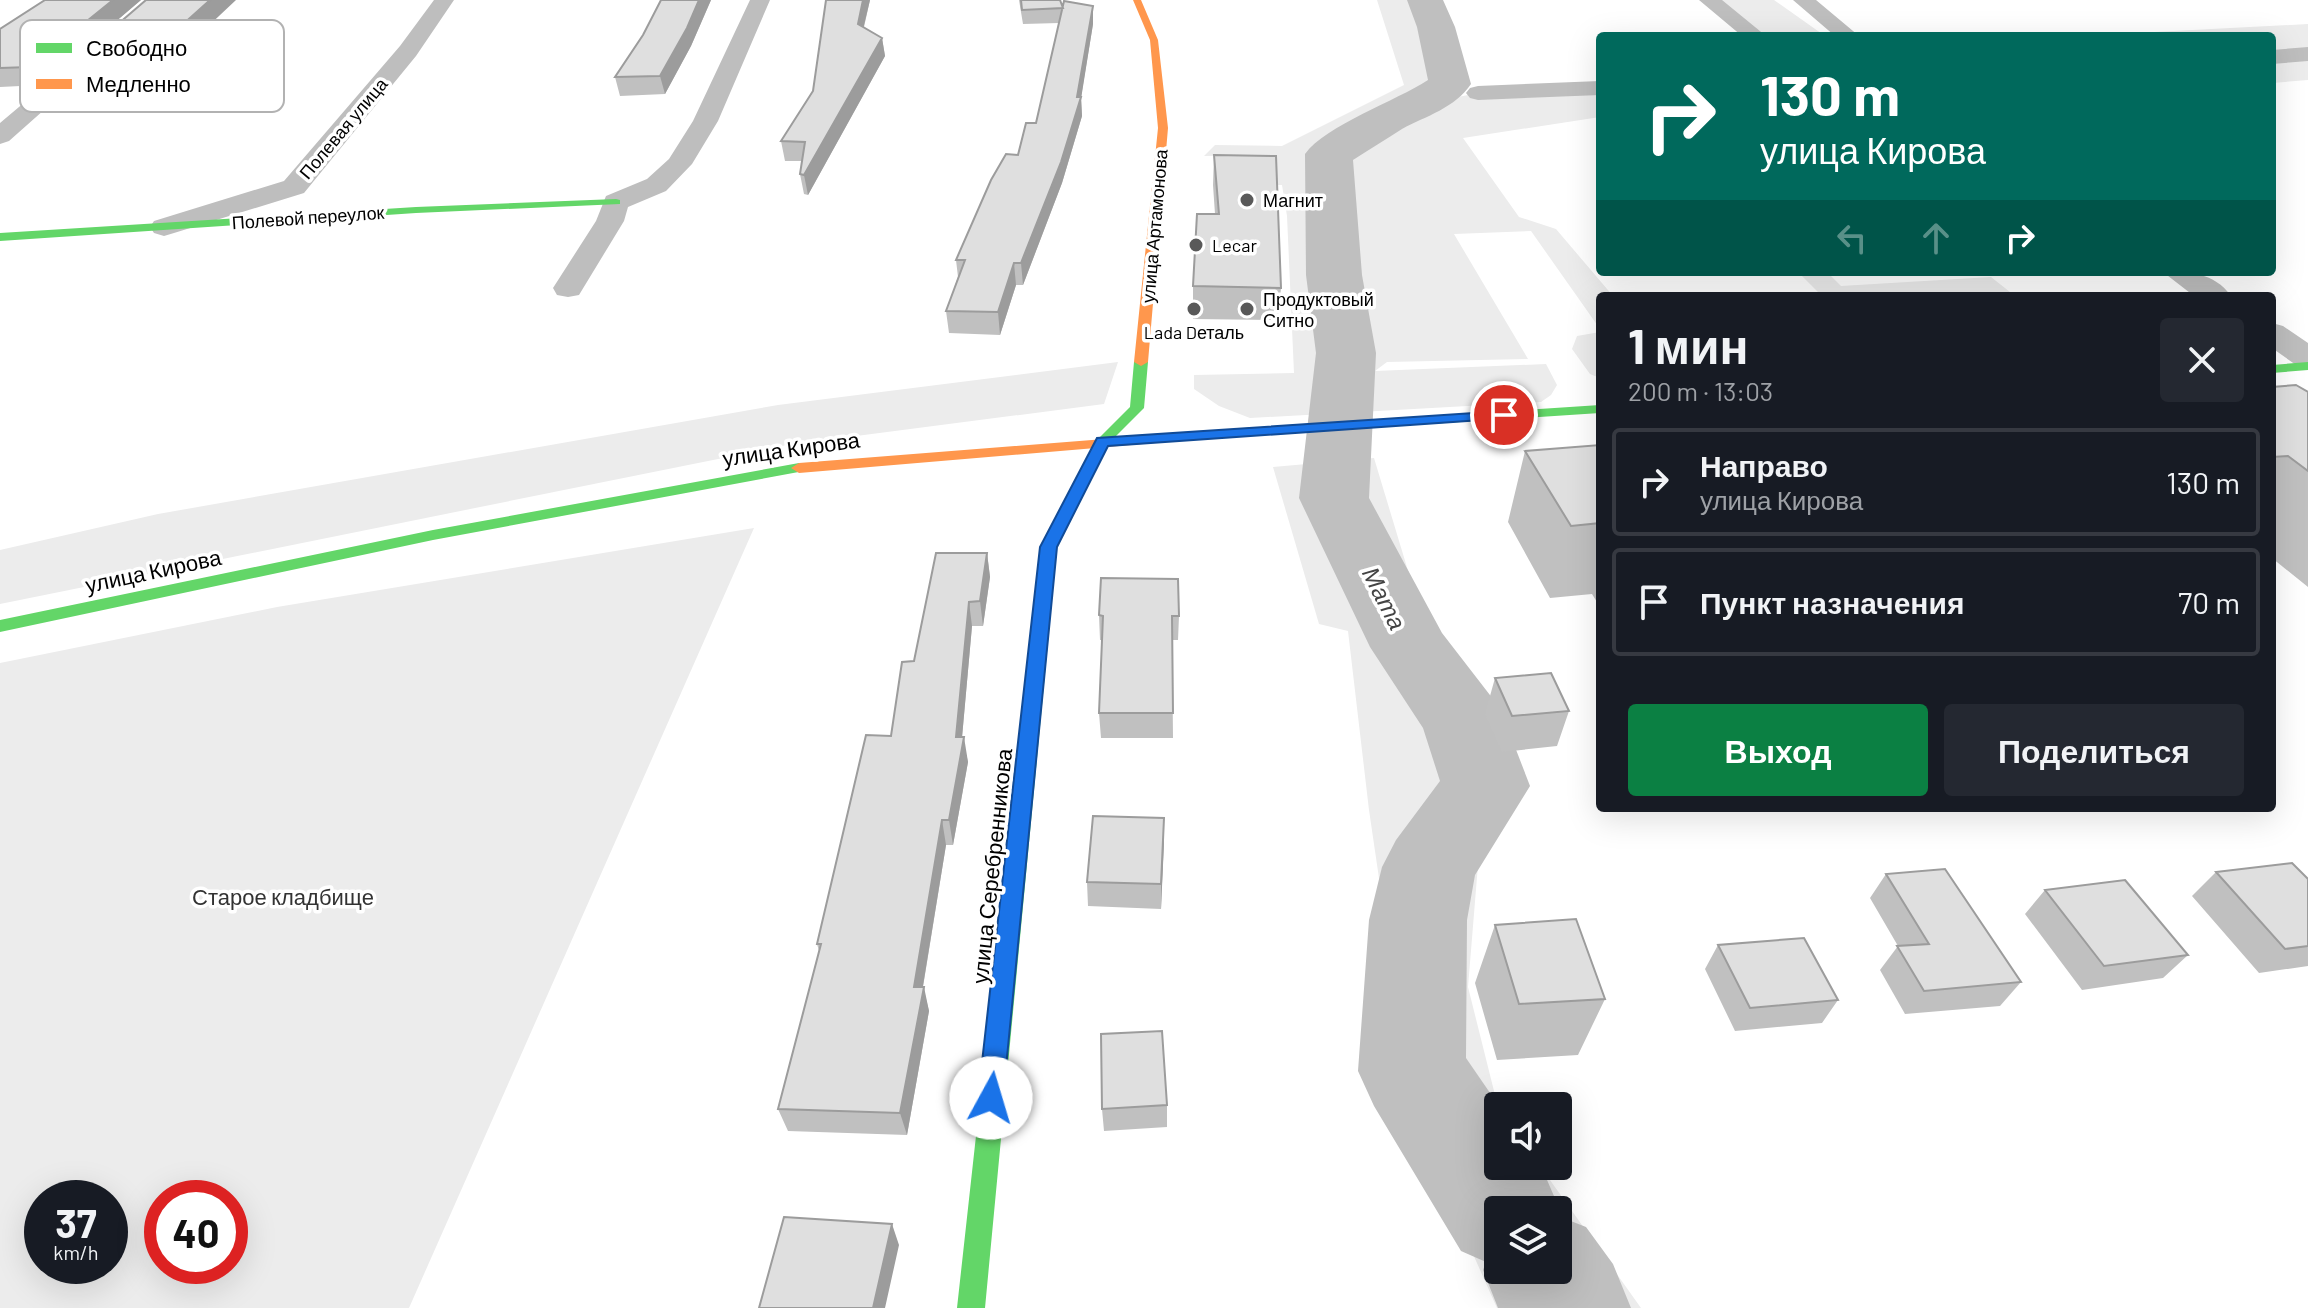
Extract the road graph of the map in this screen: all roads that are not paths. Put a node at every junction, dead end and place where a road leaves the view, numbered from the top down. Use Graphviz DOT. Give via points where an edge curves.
graph roads {
  1 [pos="158,0"];
  2 [pos="444,0"];
  3 [pos="760,0"];
  4 [pos="1137,0"];
  5 [pos="1709,0"];
  6 [pos="1803,0"];
  7 [pos="135,20"];
  8 [pos="1750,32"];
  9 [pos="1843,32"];
  10 [pos="2308,54"];
  11 [pos="2276,57"];
  12 [pos="1596,88"];
  13 [pos="1478,93"];
  14 [pos="28,112"];
  15 [pos="0,136"];
  16 [pos="616,202"];
  17 [pos="164,227"];
  18 [pos="0,237"];
  19 [pos="2184,276"];
  20 [pos="568,288"];
  21 [pos="2209,292"];
  22 [pos="2276,336"];
  23 [pos="2308,358"];
  24 [pos="2308,366"];
  25 [pos="2276,369"];
  26 [pos="1596,409"];
  27 [pos="1103,441"];
  28 [pos="0,626"];
  29 [pos="971,1308"];
  1 -- 7 [label="street"];
  2 -- 17 [label="street, Полевая улица" via="294,187"];
  3 -- 16 [label="street" via="699,136 660,183"];
  4 -- 27 [label="street, улица Артамонова" via="1154,40 1157,69 1163,128 1158,204 1137,408"];
  5 -- 8 [label="street"];
  6 -- 9 [label="street"];
  10 -- 11 [label="street"];
  12 -- 13 [label="street"];
  14 -- 15 [label="street"];
  16 -- 17 [label="street, Полевой переулок"];
  16 -- 20 [label="street" via="610,221"];
  17 -- 18 [label="street, Полевой переулок"];
  19 -- 21 [label="street"];
  22 -- 23 [label="street"];
  24 -- 25 [label="street"];
  26 -- 27 [label="street, улица Кирова"];
  27 -- 28 [label="street, улица Кирова" via="787,469 433,535"];
  27 -- 29 [label="street, улица Серебренникова" via="1049,547"];
}
